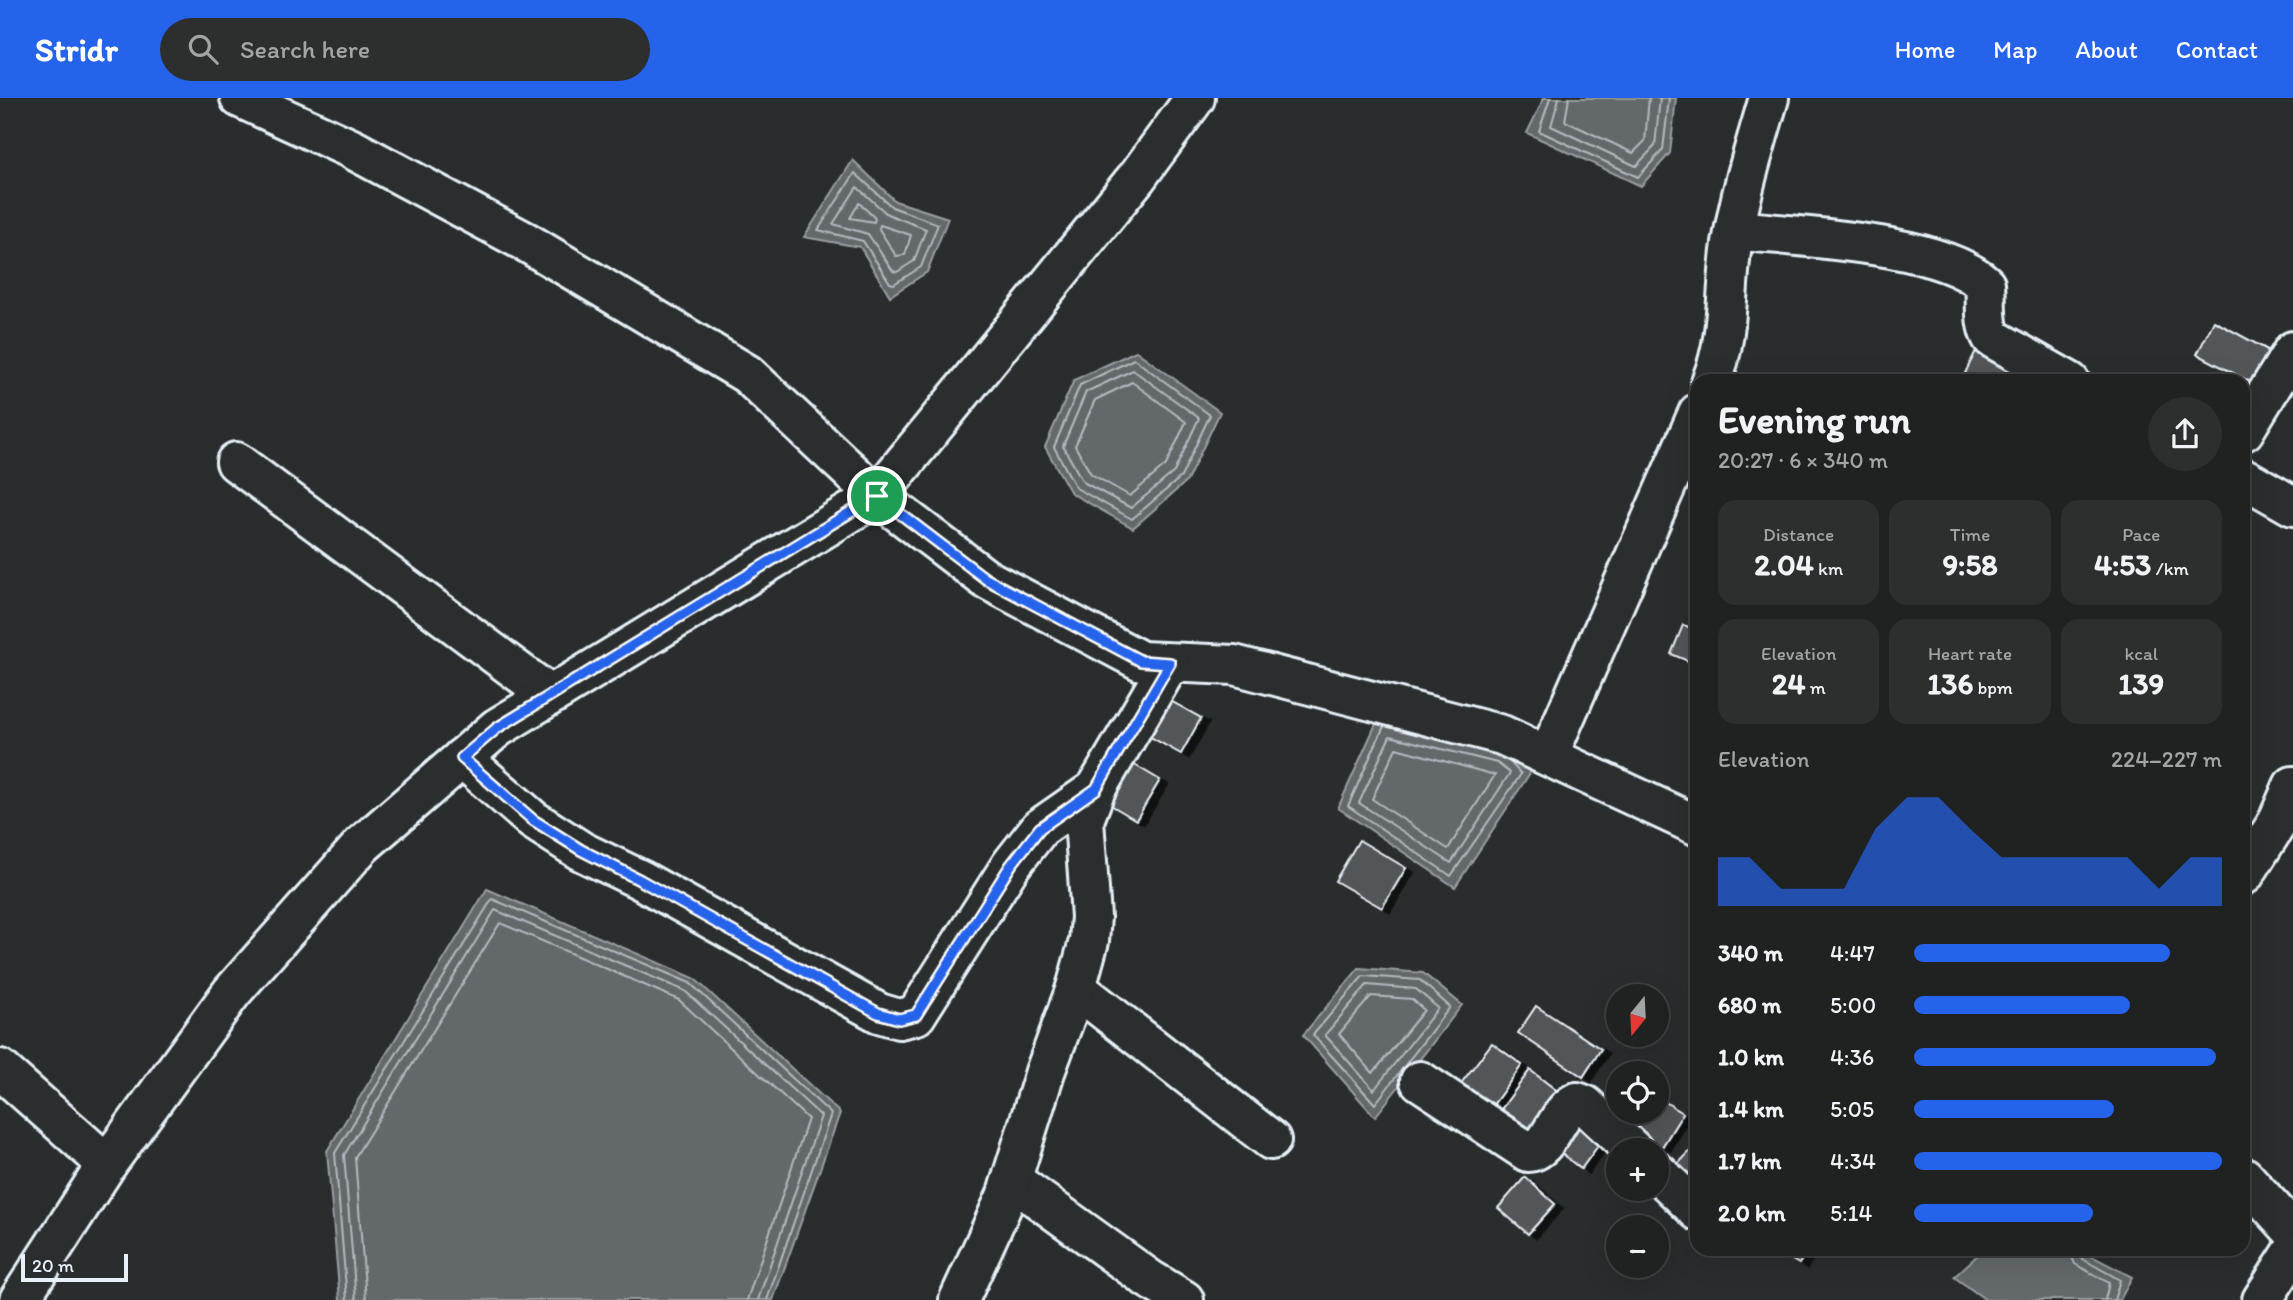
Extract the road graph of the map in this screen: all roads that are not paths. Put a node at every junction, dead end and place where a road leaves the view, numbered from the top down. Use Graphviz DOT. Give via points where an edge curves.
graph roads {
  1 [pos="240,98"];
  2 [pos="1195,98"];
  3 [pos="1769,98"];
  4 [pos="1735,230"];
  5 [pos="2293,351"];
  6 [pos="1714,374"];
  7 [pos="2056,374"];
  8 [pos="2250,421"];
  9 [pos="1690,431"];
  10 [pos="236,462"];
  11 [pos="2250,481"];
  12 [pos="877,496"];
  13 [pos="2293,506"];
  14 [pos="1170,663"];
  15 [pos="550,695"];
  16 [pos="1548,756"];
  17 [pos="462,758"];
  18 [pos="2293,786"];
  19 [pos="1096,789"];
  20 [pos="1690,822"];
  21 [pos="2250,866"];
  22 [pos="1076,988"];
  23 [pos="0,1069"];
  24 [pos="1420,1082"];
  25 [pos="1620,1138"];
  26 [pos="1270,1140"];
  27 [pos="107,1164"];
  28 [pos="1012,1180"];
  29 [pos="1669,1183"];
  30 [pos="2250,1184"];
  31 [pos="1690,1203"];
  32 [pos="2293,1231"];
  33 [pos="2293,1252"];
  34 [pos="19,1300"];
  35 [pos="958,1300"];
  36 [pos="1184,1300"];
  37 [pos="2262,1300"];
  1 -- 12 [label="street" via="352,149 526,242 747,374"];
  2 -- 12 [label="street" via="1137,177"];
  3 -- 4 [label="street"];
  4 -- 6 [label="street" via="1728,308"];
  4 -- 7 [label="street" via="1888,248 1954,265 1985,284 1985,327 1992,338"];
  5 -- 8 [label="street"];
  9 -- 16 [label="street"];
  10 -- 15 [label="street"];
  11 -- 13 [label="street"];
  12 -- 14 [label="street" via="986,579 1141,661"];
  12 -- 15 [label="street"];
  14 -- 16 [label="street" via="1234,665 1502,734"];
  14 -- 19 [label="street"];
  15 -- 17 [label="street" via="497,728"];
  16 -- 20 [label="street"];
  17 -- 19 [label="street" via="533,820 581,850 878,1013 899,1019 916,1015 1011,865 1040,828"];
  17 -- 27 [label="street" via="362,845 232,992"];
  18 -- 21 [label="street" via="2277,823"];
  19 -- 22 [label="street" via="1084,820 1091,917"];
  22 -- 26 [label="street"];
  22 -- 28 [label="street"];
  23 -- 27 [label="street"];
  24 -- 25 [label="street" via="1520,1150 1535,1152 1577,1102"];
  27 -- 34 [label="street"];
  28 -- 35 [label="street"];
  28 -- 36 [label="street"];
  29 -- 31 [label="street"];
  30 -- 32 [label="street"];
  33 -- 37 [label="street"];
}
